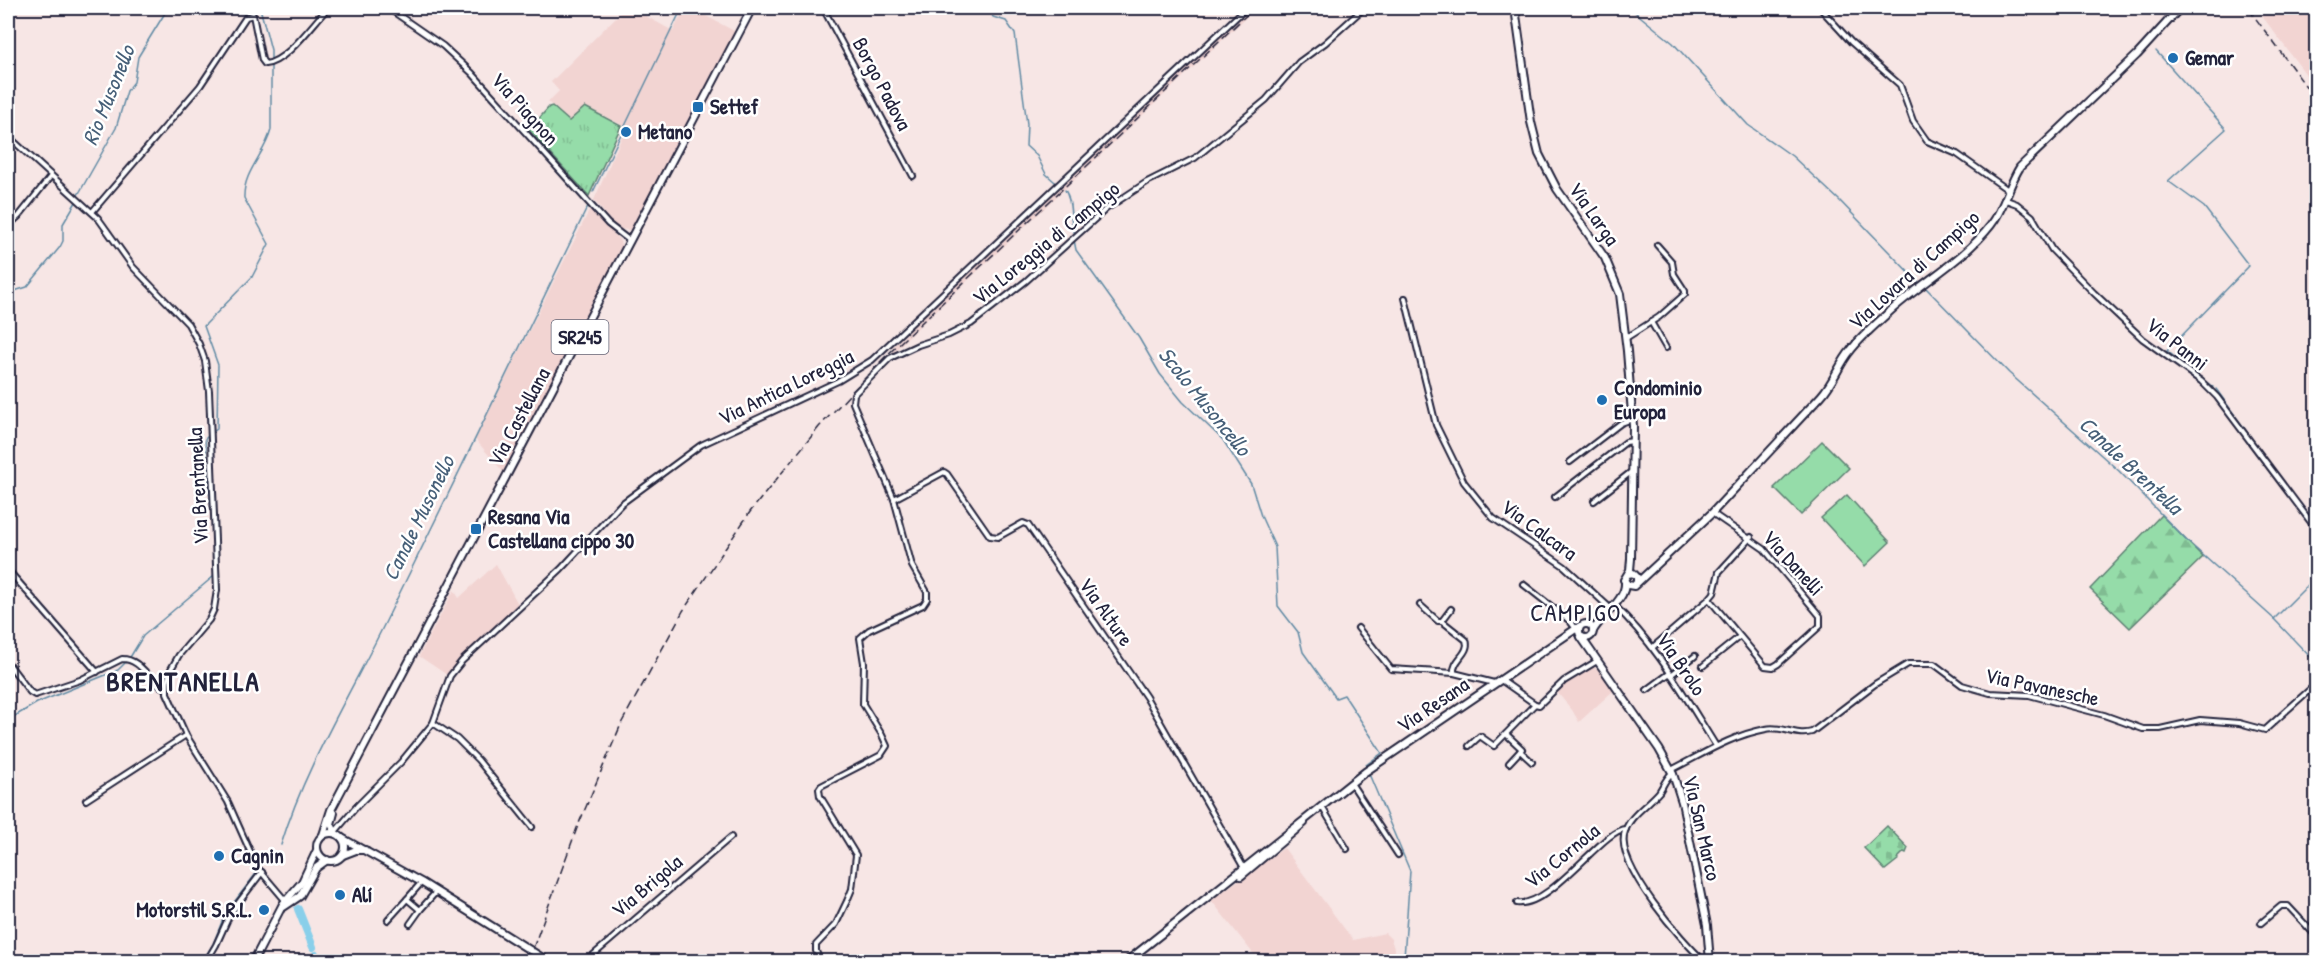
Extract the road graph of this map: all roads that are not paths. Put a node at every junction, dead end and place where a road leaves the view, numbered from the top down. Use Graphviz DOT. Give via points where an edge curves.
graph roads {
  1 [pos="328,8"];
  2 [pos="388,8"];
  3 [pos="752,8"];
  4 [pos="823,8"];
  5 [pos="1246,8"];
  6 [pos="1364,8"];
  7 [pos="1515,8"];
  8 [pos="1820,8"];
  9 [pos="2180,8"];
  10 [pos="8,136"];
  11 [pos="51,176"];
  12 [pos="912,176"];
  13 [pos="2008,190"];
  14 [pos="2006,200"];
  15 [pos="92,212"];
  16 [pos="8,226"];
  17 [pos="630,241"];
  18 [pos="1657,245"];
  19 [pos="1405,298"];
  20 [pos="1652,322"];
  21 [pos="1626,338"];
  22 [pos="1666,348"];
  23 [pos="1632,419"];
  24 [pos="1633,441"];
  25 [pos="1570,462"];
  26 [pos="1633,471"];
  27 [pos="1555,497"];
  28 [pos="894,499"];
  29 [pos="1594,501"];
  30 [pos="1712,513"];
  31 [pos="2316,529"];
  32 [pos="1750,537"];
  33 [pos="8,570"];
  34 [pos="1649,573"];
  35 [pos="1633,574"];
  36 [pos="1625,582"];
  37 [pos="1523,584"];
  38 [pos="1635,585"];
  39 [pos="1709,599"];
  40 [pos="1420,605"];
  41 [pos="1613,605"];
  42 [pos="1451,609"];
  43 [pos="1602,616"];
  44 [pos="1442,621"];
  45 [pos="1570,621"];
  46 [pos="1358,628"];
  47 [pos="1581,630"];
  48 [pos="1592,633"];
  49 [pos="1739,637"];
  50 [pos="1653,647"];
  51 [pos="1592,653"];
  52 [pos="1695,656"];
  53 [pos="1597,661"];
  54 [pos="8,663"];
  55 [pos="1703,666"];
  56 [pos="97,672"];
  57 [pos="1454,673"];
  58 [pos="1671,674"];
  59 [pos="1498,681"];
  60 [pos="2316,684"];
  61 [pos="167,689"];
  62 [pos="1647,690"];
  63 [pos="1535,704"];
  64 [pos="434,723"];
  65 [pos="1506,734"];
  66 [pos="186,735"];
  67 [pos="1469,746"];
  68 [pos="1716,746"];
  69 [pos="1520,751"];
  70 [pos="1532,762"];
  71 [pos="1509,763"];
  72 [pos="1672,772"];
  73 [pos="350,777"];
  74 [pos="1351,783"];
  75 [pos="86,800"];
  76 [pos="1322,806"];
  77 [pos="532,827"];
  78 [pos="1626,829"];
  79 [pos="324,832"];
  80 [pos="337,832"];
  81 [pos="731,837"];
  82 [pos="1347,849"];
  83 [pos="317,850"];
  84 [pos="365,850"];
  85 [pos="342,855"];
  86 [pos="1398,855"];
  87 [pos="327,860"];
  88 [pos="1246,871"];
  89 [pos="262,872"];
  90 [pos="422,882"];
  91 [pos="306,887"];
  92 [pos="277,890"];
  93 [pos="293,891"];
  94 [pos="437,891"];
  95 [pos="407,899"];
  96 [pos="285,900"];
  97 [pos="1517,903"];
  98 [pos="420,910"];
  99 [pos="280,911"];
  100 [pos="388,920"];
  101 [pos="2262,923"];
  102 [pos="410,924"];
  103 [pos="2316,936"];
  104 [pos="206,962"];
  105 [pos="253,962"];
  106 [pos="549,962"];
  107 [pos="585,962"];
  108 [pos="820,962"];
  109 [pos="1126,962"];
  110 [pos="1705,962"];
  111 [pos="1710,962"];
  1 -- 15 [label="street" via="271,64 262,60 253,15 246,17 200,86"];
  2 -- 17 [label="street, Via Piagnon" via="443,46 472,73 608,224"];
  3 -- 17 [label="street, Via Castellana / SR245"];
  4 -- 12 [label="street, Borgo Padova"];
  5 -- 64 [label="street, Via Antica Loreggia" via="872,360 838,381 701,445 621,504 561,568 462,661 450,676"];
  6 -- 28 [label="street, Via Loreggia di Campigo" via="1299,62 1266,100 1195,158 1113,204 988,310 955,333 892,357 854,394 852,403"];
  7 -- 21 [label="street, Via Larga" via="1538,151 1552,181 1611,269 1620,294"];
  8 -- 13 [label="street" via="1899,85 1913,121 1927,141 1957,154"];
  9 -- 13 [label="street, Via Lovara di Campigo" via="2137,55 2027,159"];
  10 -- 11 [label="street, Via Brentanella"];
  11 -- 15 [label="street, Via Brentanella"];
  11 -- 16 [label="street"];
  13 -- 14 [label="street, Via Lovara di Campigo"];
  14 -- 30 [label="street, Via Lovara di Campigo" via="1991,226 1857,343 1824,392"];
  14 -- 31 [label="street, Via Panni" via="2032,216 2052,250 2118,316 2217,397"];
  15 -- 61 [label="street, Via Brentanella" via="133,267 188,324 207,369 217,590 212,615 172,665"];
  17 -- 73 [label="street, Via Castellana / SR245"];
  18 -- 20 [label="street" via="1672,262 1674,274 1685,291"];
  19 -- 41 [label="street, Via Calcara" via="1436,425 1464,482 1493,518"];
  20 -- 21 [label="street"];
  20 -- 22 [label="street"];
  21 -- 23 [label="street, Via Larga"];
  23 -- 24 [label="street, Via Larga"];
  23 -- 25 [label="street"];
  24 -- 26 [label="street, Via Larga"];
  24 -- 27 [label="street" via="1624,443"];
  26 -- 29 [label="street"];
  26 -- 35 [label="street, Via Larga"];
  28 -- 88 [label="street, Via Alture" via="944,472 990,536 998,537 1023,523 1028,525 1146,697"];
  28 -- 108 [label="street, Via Loreggia di Campigo" via="912,567 927,599 923,605 868,630 860,638 863,704 887,746 881,755 819,789 856,855 847,901 836,924 816,945"];
  30 -- 32 [label="street, Via Danelli"];
  30 -- 34 [label="street, Via Lovara di Campigo"];
  32 -- 39 [label="street" via="1719,572"];
  32 -- 49 [label="street, Via Danelli" via="1770,555 1820,616 1821,624 1773,667 1761,664"];
  33 -- 56 [label="street"];
  34 -- 35 [label="street" via="1642,577"];
  34 -- 38 [label="street, Via Lovara di Campigo"];
  35 -- 36 [label="street, Via Lovara di Campigo"];
  35 -- 38 [label="street"];
  36 -- 38 [label="street"];
  36 -- 41 [label="street, Via Lovara di Campigo"];
  37 -- 45 [label="street"];
  38 -- 41 [label="street, Via Lovara di Campigo"];
  39 -- 49 [label="street"];
  39 -- 50 [label="street"];
  40 -- 44 [label="street"];
  41 -- 43 [label="street, Via Lovara di Campigo"];
  41 -- 50 [label="street, Via Brolo"];
  42 -- 44 [label="street"];
  43 -- 47 [label="street, Via Lovara di Campigo"];
  43 -- 48 [label="street, Via Lovara di Campigo"];
  44 -- 57 [label="street" via="1468,644 1454,665"];
  45 -- 47 [label="street"];
  45 -- 47 [label="street"];
  46 -- 57 [label="street" via="1391,669"];
  47 -- 48 [label="street"];
  47 -- 48 [label="street, Via Resana" via="1586,639"];
  47 -- 51 [label="street, Via San Marco"];
  47 -- 59 [label="street, Via Resana"];
  48 -- 51 [label="street"];
  49 -- 55 [label="street"];
  50 -- 58 [label="street, Via Brolo"];
  51 -- 53 [label="street, Via San Marco"];
  52 -- 58 [label="street"];
  53 -- 63 [label="street" via="1560,684 1543,703"];
  53 -- 72 [label="street, Via San Marco"];
  54 -- 56 [label="street" via="35,695"];
  56 -- 61 [label="street" via="128,659"];
  57 -- 59 [label="street"];
  58 -- 62 [label="street"];
  58 -- 68 [label="street, Via Brolo"];
  59 -- 63 [label="street"];
  59 -- 74 [label="street, Via Resana"];
  60 -- 68 [label="street, Via Pavanesche" via="2265,730 2200,720 2143,729 2029,695 1990,693 1962,684 1934,664 1908,664 1812,732 1802,735 1764,729"];
  61 -- 66 [label="street"];
  63 -- 65 [label="street"];
  64 -- 77 [label="street" via="478,760"];
  64 -- 80 [label="street, Via Antica Loreggia"];
  65 -- 67 [label="street" via="1494,746 1480,736"];
  65 -- 69 [label="street"];
  66 -- 75 [label="street"];
  66 -- 89 [label="street" via="224,795"];
  68 -- 72 [label="street, Via Pavanesche"];
  69 -- 70 [label="street"];
  69 -- 71 [label="street"];
  72 -- 78 [label="street, Via Cornola"];
  72 -- 111 [label="street, Via San Marco" via="1706,918"];
  73 -- 79 [label="street, Via Castellana / SR245" via="331,810"];
  73 -- 80 [label="street, Via Castellana / SR245" via="332,817 331,824"];
  74 -- 76 [label="street, Via Resana"];
  74 -- 86 [label="street"];
  76 -- 82 [label="street"];
  76 -- 88 [label="street, Via Resana" via="1272,844"];
  78 -- 97 [label="street, Via Cornola" via="1617,831 1535,900"];
  78 -- 110 [label="street" via="1623,843 1633,870 1666,921"];
  79 -- 80 [label="street"];
  79 -- 83 [label="street, SR245"];
  80 -- 84 [label="street"];
  80 -- 85 [label="street, SR245" via="345,847"];
  81 -- 107 [label="street, Via Brigola"];
  83 -- 87 [label="street"];
  83 -- 93 [label="street, SR245" via="304,879"];
  84 -- 85 [label="street"];
  84 -- 90 [label="street"];
  85 -- 87 [label="street"];
  87 -- 91 [label="street, SR245" via="316,868"];
  88 -- 109 [label="street, Via Resana"];
  89 -- 92 [label="street"];
  89 -- 104 [label="street" via="230,914"];
  90 -- 94 [label="street"];
  90 -- 95 [label="street"];
  91 -- 96 [label="street"];
  91 -- 99 [label="street, SR245"];
  92 -- 93 [label="street"];
  92 -- 96 [label="street"];
  93 -- 96 [label="street, SR245"];
  94 -- 98 [label="street"];
  94 -- 106 [label="street"];
  95 -- 98 [label="street"];
  95 -- 100 [label="street"];
  96 -- 99 [label="street, SR245"];
  98 -- 102 [label="street"];
  99 -- 105 [label="street, SR245"];
  101 -- 103 [label="street" via="2282,906 2288,906"];
}
